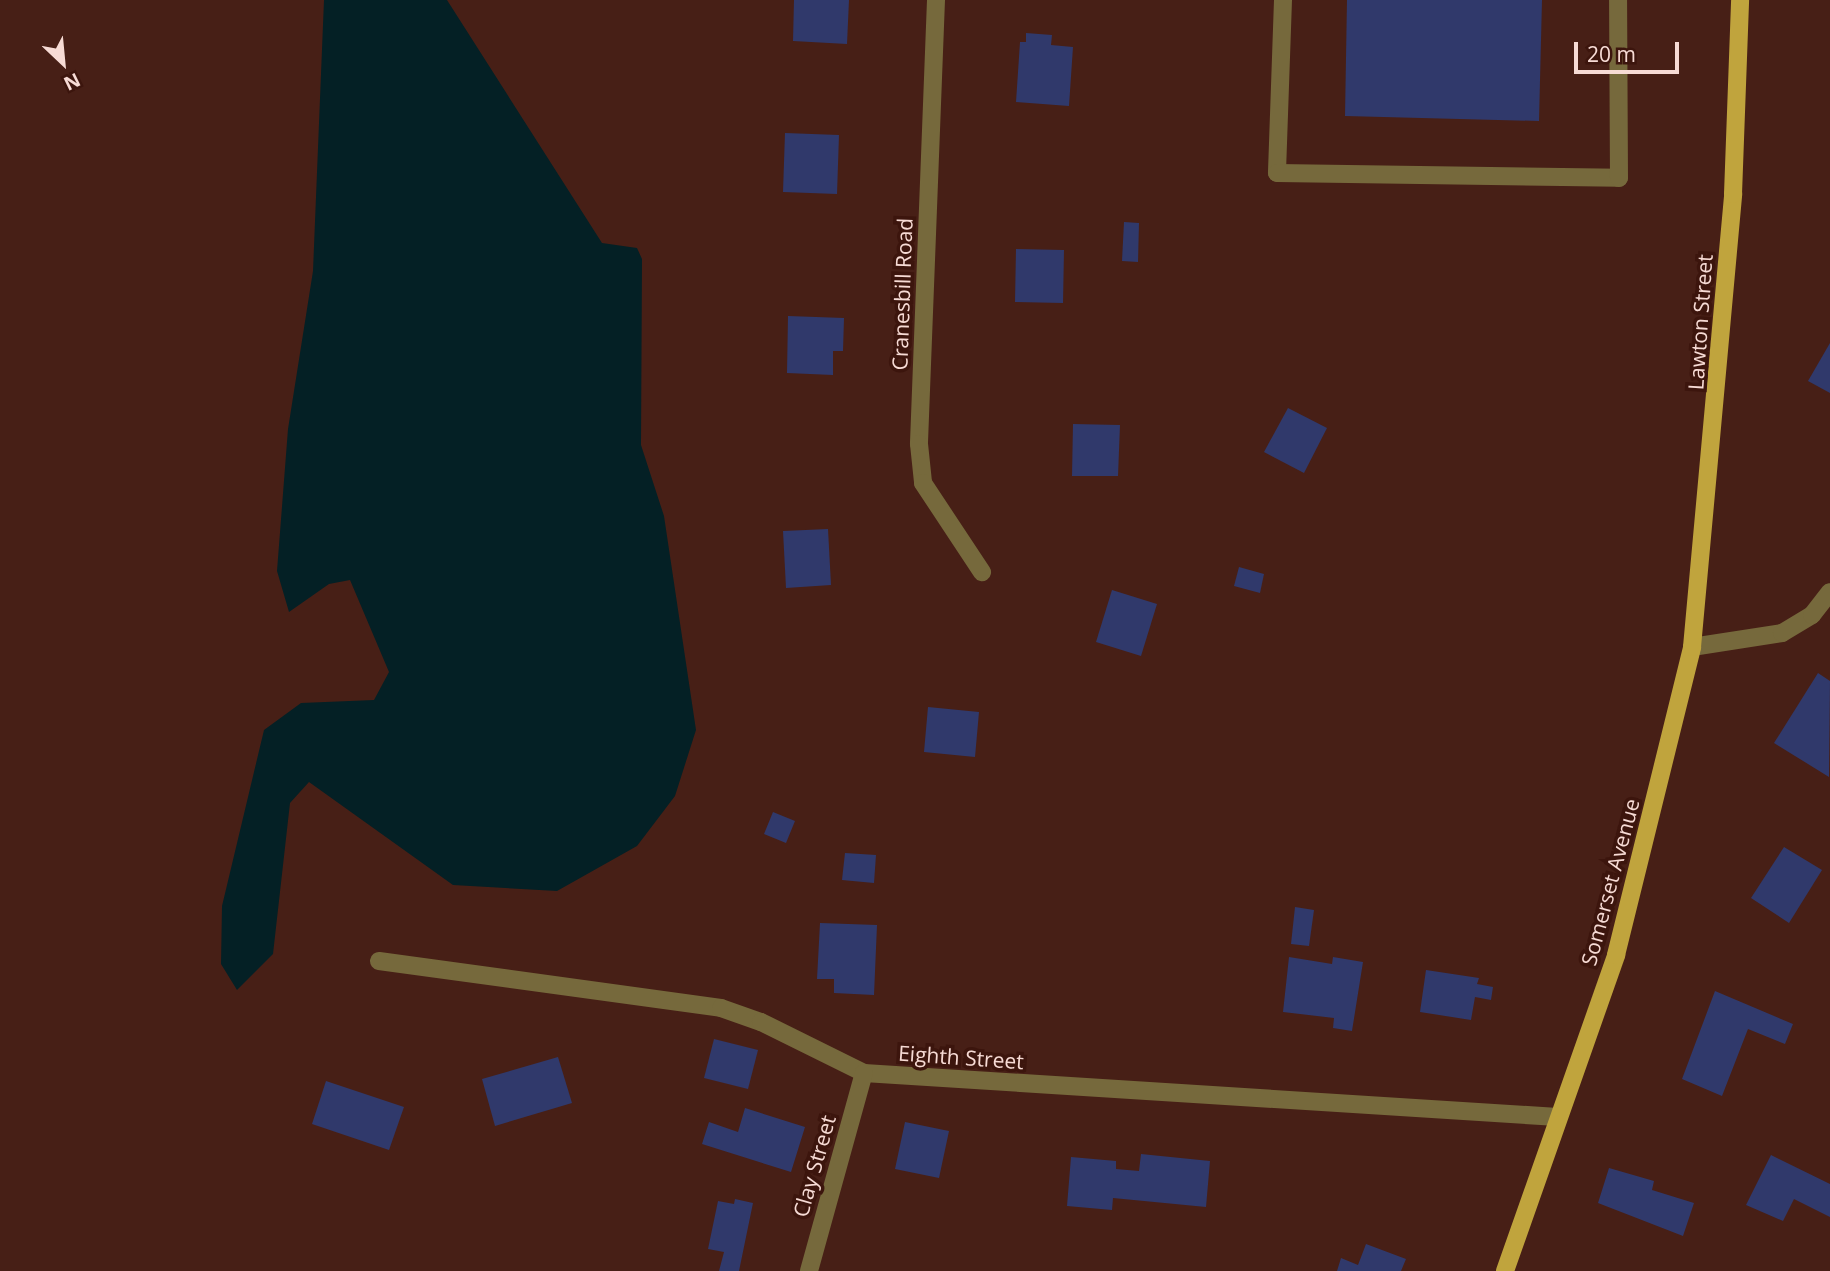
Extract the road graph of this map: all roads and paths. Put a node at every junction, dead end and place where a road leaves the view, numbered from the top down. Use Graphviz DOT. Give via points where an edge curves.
graph roads {
  1 [pos="936,0"];
  2 [pos="1283,0"];
  3 [pos="1618,0"];
  4 [pos="1740,0"];
  5 [pos="982,572"];
  6 [pos="1830,592"];
  7 [pos="1692,647"];
  8 [pos="379,961"];
  9 [pos="864,1073"];
  10 [pos="1558,1117"];
  11 [pos="809,1271"];
  12 [pos="1505,1271"];
  1 -- 5 [label="street, Cranesbill Road" via="919,444 923,483"];
  2 -- 3 [label="street" via="1278,173 1619,178"];
  4 -- 7 [label="main road, Lawton Street" via="1729,248"];
  6 -- 7 [label="street" via="1812,615 1783,633"];
  7 -- 10 [label="main road, Somerset Avenue" via="1629,911"];
  8 -- 9 [label="street, Eighth Street" via="721,1007"];
  9 -- 10 [label="street, Eighth Street"];
  9 -- 11 [label="street, Clay Street"];
  10 -- 12 [label="main road, Somerset Avenue"];
}
